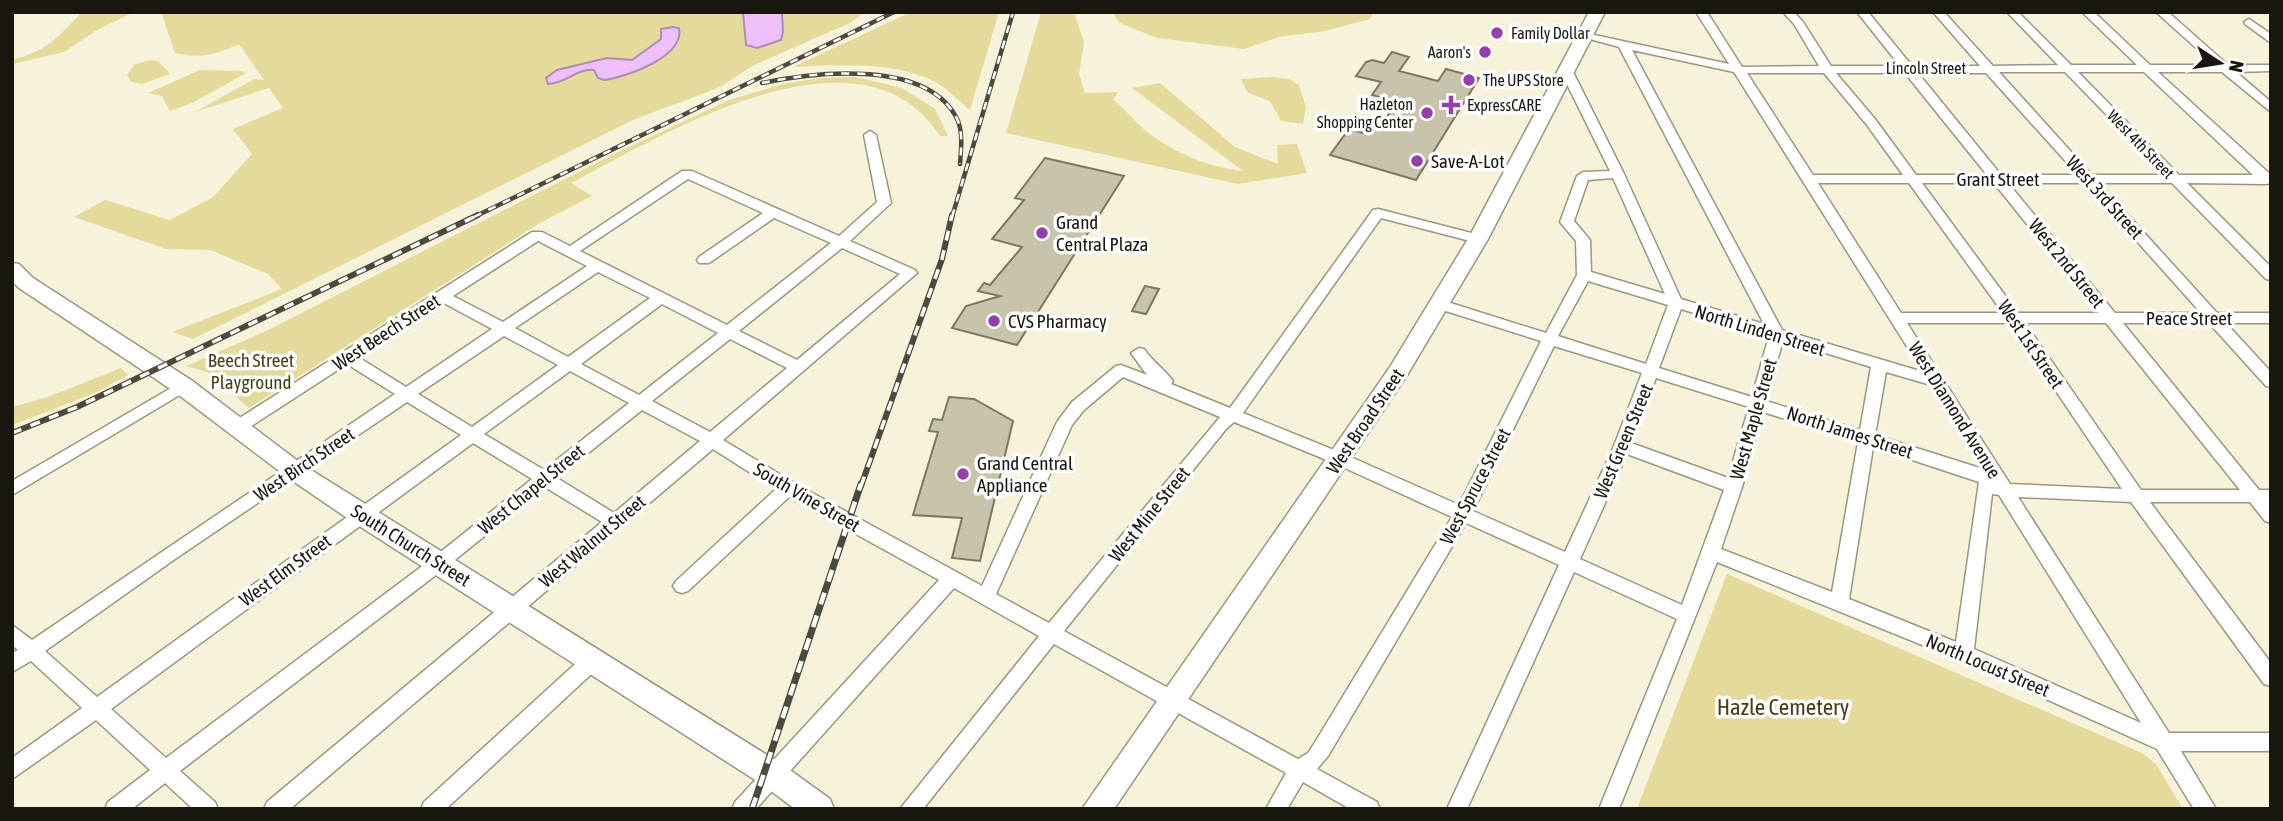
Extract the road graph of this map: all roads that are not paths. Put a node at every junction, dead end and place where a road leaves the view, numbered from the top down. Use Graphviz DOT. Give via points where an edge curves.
graph roads {
  1 [pos="1597,12"];
  2 [pos="1701,12"];
  3 [pos="1788,12"];
  4 [pos="1862,12"];
  5 [pos="1938,12"];
  6 [pos="2012,12"];
  7 [pos="2087,12"];
  8 [pos="2161,12"];
  9 [pos="2249,22"];
  10 [pos="1585,36"];
  11 [pos="2271,40"];
  12 [pos="1624,45"];
  13 [pos="1826,68"];
  14 [pos="1909,68"];
  15 [pos="1989,68"];
  16 [pos="2067,68"];
  17 [pos="2147,68"];
  18 [pos="2225,68"];
  19 [pos="2271,68"];
  20 [pos="1739,70"];
  21 [pos="1567,72"];
  22 [pos="2271,108"];
  23 [pos="870,135"];
  24 [pos="1618,174"];
  25 [pos="1809,179"];
  26 [pos="1913,179"];
  27 [pos="1998,179"];
  28 [pos="2088,179"];
  29 [pos="2175,179"];
  30 [pos="2269,181"];
  31 [pos="773,212"];
  32 [pos="1478,239"];
  33 [pos="841,242"];
  34 [pos="570,252"];
  35 [pos="704,260"];
  36 [pos="597,266"];
  37 [pos="1584,275"];
  38 [pos="2271,276"];
  39 [pos="17,281"];
  40 [pos="442,296"];
  41 [pos="660,298"];
  42 [pos="1438,304"];
  43 [pos="1676,304"];
  44 [pos="1897,318"];
  45 [pos="2014,318"];
  46 [pos="2112,318"];
  47 [pos="2213,318"];
  48 [pos="2271,318"];
  49 [pos="503,330"];
  50 [pos="730,332"];
  51 [pos="1777,335"];
  52 [pos="1549,340"];
  53 [pos="1139,353"];
  54 [pos="346,358"];
  55 [pos="567,365"];
  56 [pos="1879,365"];
  57 [pos="799,367"];
  58 [pos="1653,371"];
  59 [pos="1938,382"];
  60 [pos="2271,382"];
  61 [pos="183,386"];
  62 [pos="1167,386"];
  63 [pos="407,395"];
  64 [pos="640,402"];
  65 [pos="1756,402"];
  66 [pos="1234,414"];
  67 [pos="236,428"];
  68 [pos="472,435"];
  69 [pos="1867,438"];
  70 [pos="713,441"];
  71 [pos="1622,446"];
  72 [pos="1340,459"];
  73 [pos="295,471"];
  74 [pos="543,478"];
  75 [pos="1734,487"];
  76 [pos="789,488"];
  77 [pos="12,489"];
  78 [pos="2004,490"];
  79 [pos="2136,496"];
  80 [pos="2262,496"];
  81 [pos="1463,514"];
  82 [pos="362,515"];
  83 [pos="2271,516"];
  84 [pos="615,522"];
  85 [pos="1711,552"];
  86 [pos="1569,562"];
  87 [pos="439,563"];
  88 [pos="952,578"];
  89 [pos="682,586"];
  90 [pos="986,597"];
  91 [pos="1839,604"];
  92 [pos="513,608"];
  93 [pos="1687,615"];
  94 [pos="12,633"];
  95 [pos="1052,634"];
  96 [pos="32,650"];
  97 [pos="1964,653"];
  98 [pos="593,660"];
  99 [pos="12,664"];
  100 [pos="2271,678"];
  101 [pos="1172,700"];
  102 [pos="96,708"];
  103 [pos="2163,742"];
  104 [pos="2271,742"];
  105 [pos="12,769"];
  106 [pos="165,770"];
  107 [pos="1299,770"];
  108 [pos="773,775"];
  109 [pos="115,809"];
  110 [pos="208,809"];
  111 [pos="274,809"];
  112 [pos="431,809"];
  113 [pos="742,809"];
  114 [pos="820,809"];
  115 [pos="911,809"];
  116 [pos="1097,809"];
  117 [pos="1276,809"];
  118 [pos="1370,809"];
  119 [pos="1457,809"];
  120 [pos="1609,809"];
  121 [pos="2206,809"];
  1 -- 10 [label="highway, West Broad Street"];
  2 -- 20 [label="street, West Diamond Avenue"];
  3 -- 13 [label="street, West 1st Street"];
  4 -- 14 [label="street, West 2nd Street"];
  5 -- 15 [label="street, West 3rd Street"];
  6 -- 16 [label="street, West 4th Street"];
  7 -- 17 [label="street"];
  8 -- 18 [label="street"];
  9 -- 11 [label="street"];
  10 -- 12 [label="street, Lincoln Street"];
  10 -- 21 [label="highway, West Broad Street"];
  12 -- 20 [label="street, Lincoln Street"];
  12 -- 51 [label="street, West Maple Street"];
  13 -- 14 [label="street, Lincoln Street"];
  13 -- 20 [label="street, Lincoln Street"];
  13 -- 26 [label="street, West 1st Street"];
  14 -- 15 [label="street, Lincoln Street"];
  14 -- 27 [label="street, West 2nd Street"];
  15 -- 16 [label="street, Lincoln Street"];
  15 -- 28 [label="street, West 3rd Street"];
  16 -- 17 [label="street, Lincoln Street"];
  16 -- 29 [label="street, West 4th Street"];
  17 -- 18 [label="street, Lincoln Street"];
  17 -- 30 [label="street"];
  18 -- 19 [label="street, Lincoln Street"];
  18 -- 22 [label="street"];
  20 -- 25 [label="street, West Diamond Avenue"];
  21 -- 24 [label="street"];
  21 -- 32 [label="highway, West Broad Street"];
  23 -- 33 [label="street, West Chapel Street" via="884,203"];
  24 -- 37 [label="street, West Spruce Street" via="1583,176 1567,222 1583,240"];
  24 -- 43 [label="street"];
  25 -- 26 [label="street, Grant Street"];
  25 -- 44 [label="street, West Diamond Avenue"];
  26 -- 27 [label="street, Grant Street"];
  26 -- 45 [label="street, West 1st Street"];
  27 -- 28 [label="street, Grant Street"];
  27 -- 46 [label="street, West 2nd Street"];
  28 -- 29 [label="street, Grant Street"];
  28 -- 47 [label="street, West 3rd Street"];
  29 -- 30 [label="street, Grant Street"];
  29 -- 38 [label="street, West 4th Street"];
  31 -- 33 [label="street"];
  31 -- 34 [label="street" via="687,174"];
  31 -- 35 [label="street"];
  32 -- 42 [label="highway, West Broad Street"];
  32 -- 66 [label="street, West Mine Street" via="1378,213"];
  33 -- 50 [label="street, West Chapel Street"];
  33 -- 57 [label="street, West Walnut Street" via="910,273"];
  34 -- 36 [label="street"];
  34 -- 40 [label="street, West Beech Street" via="537,236"];
  36 -- 41 [label="street"];
  36 -- 49 [label="street, West Birch Street"];
  37 -- 43 [label="street, North Linden Street"];
  37 -- 52 [label="street, West Spruce Street"];
  39 -- 61 [label="highway, South Church Street"];
  40 -- 49 [label="street, South Vine Street"];
  40 -- 54 [label="street, West Beech Street"];
  41 -- 50 [label="street"];
  41 -- 55 [label="street, West Elm Street"];
  42 -- 52 [label="street, North James Street"];
  42 -- 72 [label="highway, West Broad Street"];
  43 -- 51 [label="street, North Linden Street"];
  43 -- 58 [label="street, West Green Street"];
  44 -- 45 [label="street, Peace Street"];
  44 -- 59 [label="street, West Diamond Avenue"];
  45 -- 46 [label="street, Peace Street"];
  45 -- 79 [label="street, West 1st Street"];
  46 -- 47 [label="street, Peace Street"];
  46 -- 80 [label="street, West 2nd Street"];
  47 -- 48 [label="street, Peace Street"];
  47 -- 60 [label="street, West 3rd Street"];
  49 -- 55 [label="street, South Vine Street"];
  49 -- 63 [label="street, West Birch Street"];
  50 -- 57 [label="street"];
  50 -- 64 [label="street, West Chapel Street"];
  51 -- 56 [label="street, North Linden Street"];
  51 -- 65 [label="street, West Maple Street"];
  52 -- 58 [label="street, North James Street"];
  52 -- 81 [label="street, West Spruce Street"];
  53 -- 62 [label="street"];
  54 -- 63 [label="street"];
  54 -- 67 [label="street, West Beech Street"];
  55 -- 64 [label="street, South Vine Street"];
  55 -- 68 [label="street, West Elm Street"];
  56 -- 59 [label="street, North Linden Street"];
  56 -- 69 [label="street"];
  57 -- 70 [label="street, West Walnut Street"];
  58 -- 65 [label="street, North James Street"];
  58 -- 71 [label="street, West Green Street"];
  59 -- 78 [label="street, West Diamond Avenue"];
  61 -- 67 [label="highway, South Church Street"];
  61 -- 77 [label="street"];
  62 -- 66 [label="street"];
  62 -- 90 [label="street" via="1121,370 1078,406 1065,422"];
  63 -- 68 [label="street"];
  63 -- 73 [label="street, West Birch Street"];
  64 -- 70 [label="street, South Vine Street"];
  64 -- 74 [label="street, West Chapel Street"];
  65 -- 69 [label="street, North James Street"];
  65 -- 75 [label="street, West Maple Street"];
  66 -- 72 [label="street"];
  66 -- 95 [label="street, West Mine Street" via="1220,425"];
  67 -- 73 [label="highway, South Church Street"];
  68 -- 74 [label="street"];
  68 -- 82 [label="street, West Elm Street"];
  69 -- 78 [label="street, North James Street" via="1980,474"];
  69 -- 91 [label="street"];
  70 -- 76 [label="street, South Vine Street"];
  70 -- 84 [label="street, West Walnut Street"];
  71 -- 75 [label="street"];
  71 -- 86 [label="street, West Green Street"];
  72 -- 81 [label="street"];
  72 -- 101 [label="highway, West Broad Street"];
  73 -- 82 [label="highway, South Church Street"];
  73 -- 96 [label="street, West Birch Street"];
  74 -- 84 [label="street"];
  74 -- 87 [label="street, West Chapel Street"];
  75 -- 85 [label="street, West Maple Street"];
  76 -- 88 [label="street, South Vine Street"];
  76 -- 89 [label="street"];
  78 -- 79 [label="street, North James Street"];
  78 -- 97 [label="street" via="1985,486"];
  78 -- 103 [label="street, West Diamond Avenue"];
  79 -- 80 [label="street, North James Street"];
  79 -- 100 [label="street, West 1st Street"];
  80 -- 83 [label="street, West 2nd Street"];
  81 -- 86 [label="street"];
  81 -- 107 [label="street, West Spruce Street" via="1315,760"];
  82 -- 87 [label="highway, South Church Street"];
  82 -- 102 [label="street, West Elm Street"];
  84 -- 92 [label="street, West Walnut Street"];
  85 -- 91 [label="street, North Locust Street"];
  85 -- 93 [label="street, West Maple Street"];
  86 -- 93 [label="street"];
  86 -- 119 [label="street, West Green Street"];
  87 -- 92 [label="highway, South Church Street"];
  87 -- 106 [label="street, West Chapel Street"];
  88 -- 90 [label="street, South Vine Street"];
  88 -- 108 [label="street"];
  90 -- 95 [label="street, South Vine Street"];
  91 -- 97 [label="street, North Locust Street"];
  92 -- 98 [label="highway, South Church Street"];
  92 -- 111 [label="street, West Walnut Street"];
  93 -- 120 [label="street, West Maple Street"];
  94 -- 96 [label="street"];
  95 -- 101 [label="street, South Vine Street"];
  95 -- 115 [label="street, West Mine Street"];
  96 -- 99 [label="street, West Birch Street"];
  96 -- 102 [label="street"];
  97 -- 103 [label="street, North Locust Street"];
  98 -- 108 [label="highway, South Church Street"];
  98 -- 112 [label="street"];
  101 -- 107 [label="street, South Vine Street"];
  101 -- 116 [label="highway, West Broad Street"];
  102 -- 105 [label="street, West Elm Street"];
  102 -- 106 [label="street"];
  103 -- 104 [label="street, North Locust Street"];
  103 -- 121 [label="street, West Diamond Avenue"];
  106 -- 109 [label="street, West Chapel Street"];
  106 -- 110 [label="street"];
  107 -- 117 [label="street, West Spruce Street"];
  107 -- 118 [label="street, South Vine Street"];
  108 -- 113 [label="street"];
  108 -- 114 [label="highway, South Church Street"];
}
